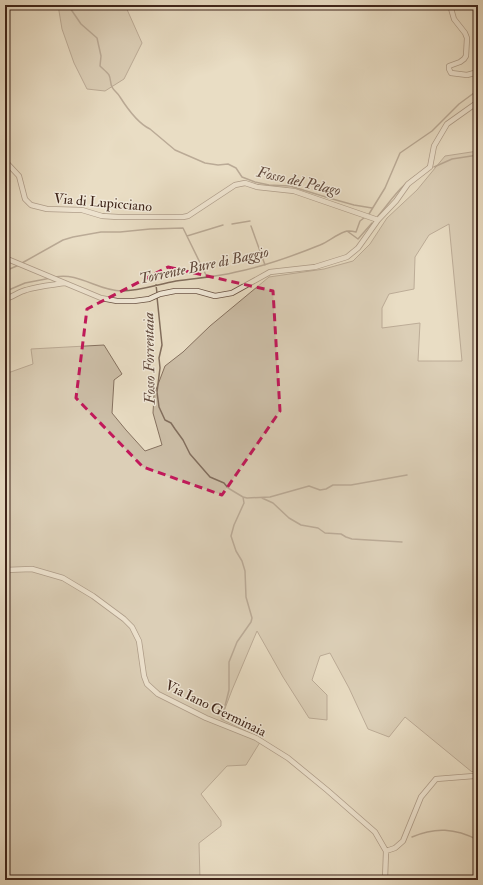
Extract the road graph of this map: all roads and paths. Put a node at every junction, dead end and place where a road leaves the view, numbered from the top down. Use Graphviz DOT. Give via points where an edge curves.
graph roads {
  1 [pos="450,5"];
  2 [pos="478,72"];
  3 [pos="8,77"];
  4 [pos="5,88"];
  5 [pos="478,102"];
  6 [pos="5,162"];
  7 [pos="378,220"];
  8 [pos="5,258"];
  9 [pos="66,283"];
  10 [pos="5,298"];
  11 [pos="5,570"];
  12 [pos="478,774"];
  13 [pos="386,851"];
  14 [pos="385,880"];
  1 -- 2 [label="street" via="454,19 467,38 466,56 449,69 451,73 461,75"];
  3 -- 4 [label="street"];
  5 -- 7 [label="street" via="447,124 434,146 430,166 408,184"];
  6 -- 7 [label="street, Via di Lupicciano" via="19,176 25,199 31,205 47,208 82,210 102,216 183,218 235,185 244,183 294,192"];
  7 -- 9 [label="street" via="358,248 347,257 315,267 270,272 232,293 215,296 197,291 175,291 149,299 117,301 101,298"];
  8 -- 9 [label="street"];
  9 -- 10 [label="street" via="32,288"];
  11 -- 13 [label="street, Via Iano Germinaia" via="32,569 63,578 93,596 132,627 139,641 147,684 158,694 206,718 256,738 288,758 370,826"];
  12 -- 13 [label="street" via="436,779 421,797 403,841"];
  13 -- 14 [label="street"];
}
